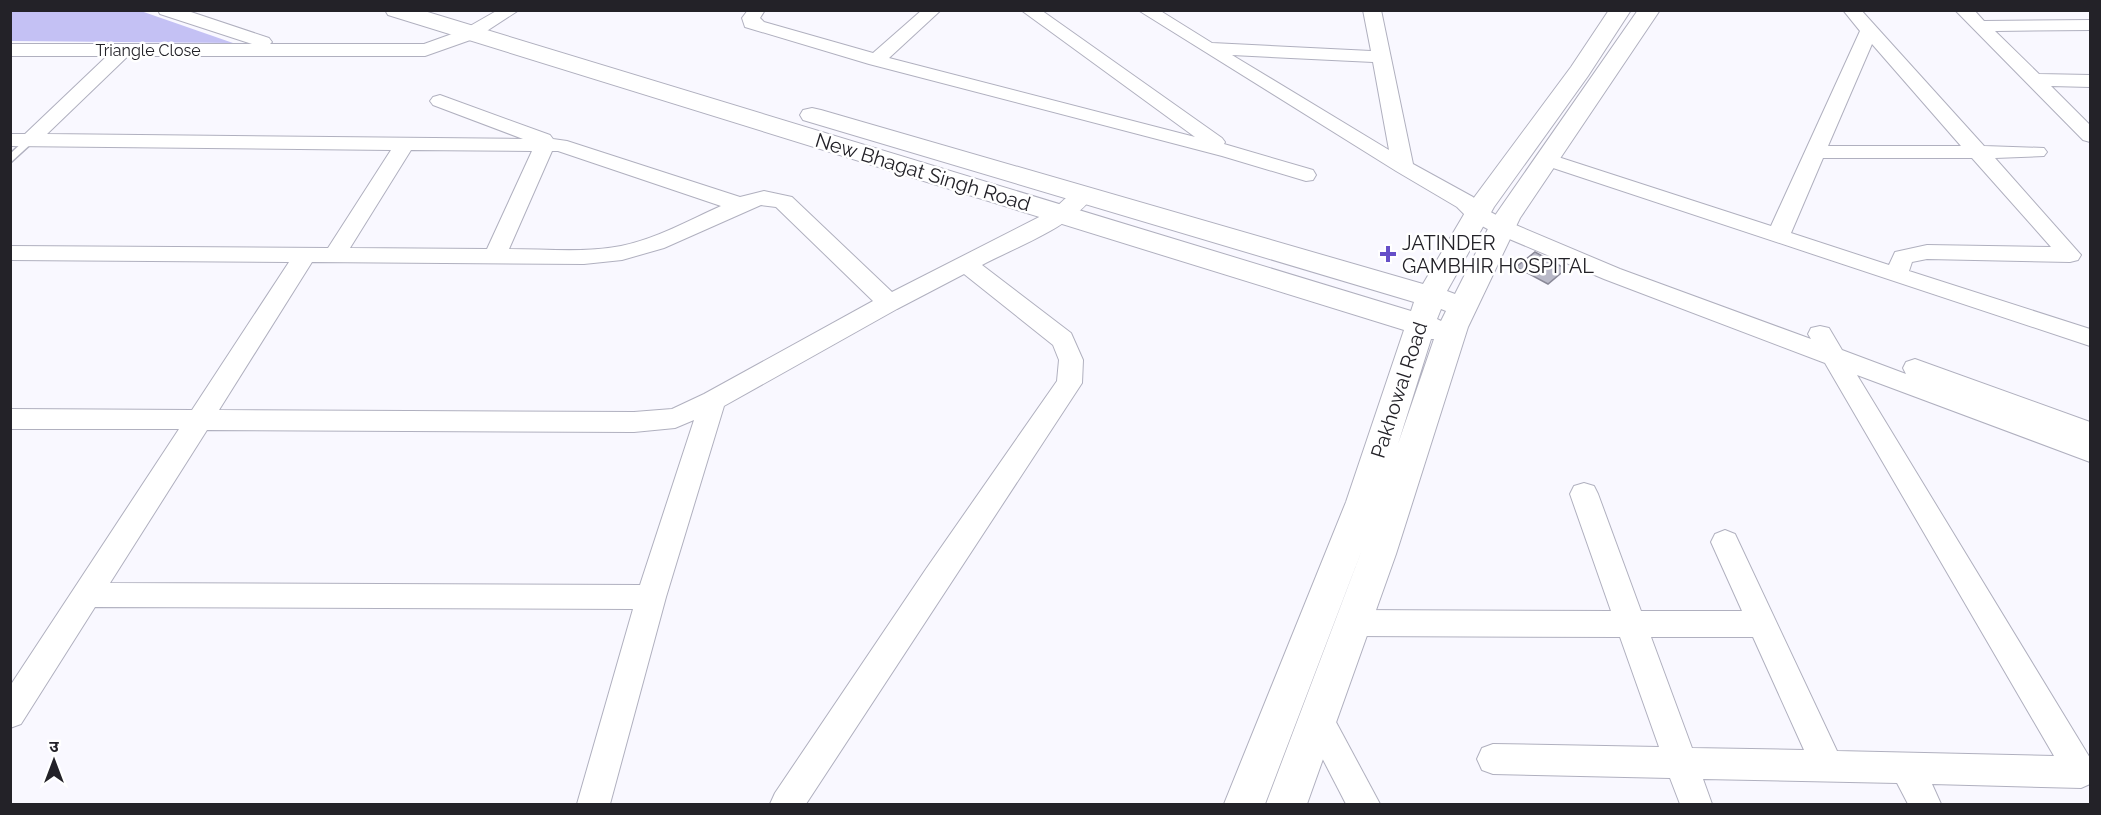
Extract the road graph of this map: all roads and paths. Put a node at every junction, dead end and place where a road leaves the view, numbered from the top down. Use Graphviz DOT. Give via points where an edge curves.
graph roads {
  1 [pos="166,10"];
  2 [pos="396,10"];
  3 [pos="454,10"];
  4 [pos="757,10"];
  5 [pos="933,10"];
  6 [pos="1029,10"];
  7 [pos="1146,10"];
  8 [pos="1372,10"];
  9 [pos="1620,10"];
  10 [pos="1648,10"];
  11 [pos="1851,10"];
  12 [pos="1963,10"];
  13 [pos="492,22"];
  14 [pos="2091,25"];
  15 [pos="1979,26"];
  16 [pos="1869,30"];
  17 [pos="1205,47"];
  18 [pos="10,50"];
  19 [pos="123,50"];
  20 [pos="286,50"];
  21 [pos="1381,57"];
  22 [pos="876,60"];
  23 [pos="2034,80"];
  24 [pos="2091,81"];
  25 [pos="440,101"];
  26 [pos="2091,136"];
  27 [pos="20,140"];
  28 [pos="405,143"];
  29 [pos="552,146"];
  30 [pos="1229,152"];
  31 [pos="1815,152"];
  32 [pos="1977,152"];
  33 [pos="2037,152"];
  34 [pos="1545,159"];
  35 [pos="10,160"];
  36 [pos="1403,167"];
  37 [pos="1306,175"];
  38 [pos="1083,195"];
  39 [pos="741,205"];
  40 [pos="1487,213"];
  41 [pos="1061,214"];
  42 [pos="1778,236"];
  43 [pos="10,253"];
  44 [pos="306,254"];
  45 [pos="335,254"];
  46 [pos="495,255"];
  47 [pos="2080,255"];
  48 [pos="966,264"];
  49 [pos="1896,275"];
  50 [pos="889,303"];
  51 [pos="1441,315"];
  52 [pos="2091,338"];
  53 [pos="1827,345"];
  54 [pos="713,401"];
  55 [pos="10,419"];
  56 [pos="200,421"];
  57 [pos="2089,438"];
  58 [pos="1584,494"];
  59 [pos="1725,542"];
  60 [pos="88,595"];
  61 [pos="651,597"];
  62 [pos="1353,623"];
  63 [pos="1763,624"];
  64 [pos="1630,625"];
  65 [pos="10,714"];
  66 [pos="1318,719"];
  67 [pos="1493,759"];
  68 [pos="1680,762"];
  69 [pos="1828,767"];
  70 [pos="1907,769"];
  71 [pos="2086,773"];
  72 [pos="594,804"];
  73 [pos="788,804"];
  74 [pos="1245,804"];
  75 [pos="1287,804"];
  76 [pos="1364,804"];
  77 [pos="1696,804"];
  78 [pos="1925,804"];
  1 -- 20 [label="street, Triangle Close"];
  2 -- 13 [label="street, New Bhagat Singh Road"];
  3 -- 13 [label="street, New Bhagat Singh Road"];
  4 -- 22 [label="street" via="751,23 758,26"];
  5 -- 22 [label="street"];
  6 -- 30 [label="street"];
  7 -- 17 [label="street"];
  8 -- 21 [label="street"];
  9 -- 40 [label="street, Pakhowal Road"];
  10 -- 34 [label="street, Pakhowal Road"];
  11 -- 16 [label="street"];
  12 -- 15 [label="street"];
  13 -- 20 [label="street, Triangle Close" via="425,50"];
  13 -- 38 [label="street, New Bhagat Singh Road"];
  13 -- 41 [label="street, New Bhagat Singh Road"];
  14 -- 15 [label="street"];
  15 -- 23 [label="street"];
  16 -- 31 [label="street"];
  16 -- 32 [label="street"];
  17 -- 21 [label="street"];
  17 -- 36 [label="street"];
  18 -- 19 [label="street, Triangle Close"];
  19 -- 20 [label="street, Triangle Close"];
  19 -- 27 [label="street"];
  21 -- 36 [label="street"];
  22 -- 30 [label="street"];
  23 -- 24 [label="street"];
  23 -- 26 [label="street"];
  25 -- 29 [label="street"];
  27 -- 28 [label="street"];
  27 -- 35 [label="lane"];
  28 -- 29 [label="street"];
  28 -- 45 [label="street"];
  29 -- 39 [label="street"];
  29 -- 46 [label="street"];
  30 -- 37 [label="street"];
  31 -- 32 [label="street"];
  31 -- 42 [label="street"];
  32 -- 33 [label="street"];
  32 -- 47 [label="street"];
  34 -- 40 [label="street, Pakhowal Road"];
  34 -- 42 [label="street"];
  36 -- 40 [label="street"];
  38 -- 41 [label="street"];
  38 -- 51 [label="street, New Bhagat Singh Road"];
  39 -- 46 [label="street" via="656,243 622,253 584,257"];
  39 -- 50 [label="street" via="763,198 784,202"];
  40 -- 51 [label="street, Pakhowal Road"];
  40 -- 53 [label="street" via="1612,274"];
  41 -- 48 [label="street"];
  41 -- 51 [label="street, New Bhagat Singh Road"];
  42 -- 49 [label="street"];
  43 -- 44 [label="street"];
  44 -- 45 [label="street"];
  44 -- 56 [label="street"];
  45 -- 46 [label="street"];
  47 -- 49 [label="street" via="1928,252 1903,257"];
  48 -- 50 [label="street"];
  48 -- 73 [label="street" via="1062,339 1071,352 1069,383"];
  49 -- 52 [label="street"];
  50 -- 54 [label="street"];
  51 -- 62 [label="street, Pakhowal Road"];
  51 -- 74 [label="street, Pakhowal Road"];
  53 -- 57 [label="street"];
  53 -- 71 [label="street"];
  54 -- 56 [label="street" via="675,418 634,422"];
  54 -- 61 [label="street"];
  55 -- 56 [label="street"];
  56 -- 60 [label="street"];
  58 -- 64 [label="street"];
  59 -- 63 [label="street"];
  60 -- 61 [label="street"];
  60 -- 65 [label="street"];
  61 -- 72 [label="street"];
  62 -- 64 [label="street"];
  62 -- 66 [label="street, Pakhowal Road"];
  63 -- 64 [label="street"];
  63 -- 69 [label="street"];
  64 -- 68 [label="street"];
  66 -- 75 [label="street, Pakhowal Road"];
  66 -- 76 [label="street"];
  67 -- 68 [label="street"];
  68 -- 69 [label="street"];
  68 -- 77 [label="street"];
  69 -- 70 [label="street"];
  70 -- 71 [label="street"];
  70 -- 78 [label="street"];
}
